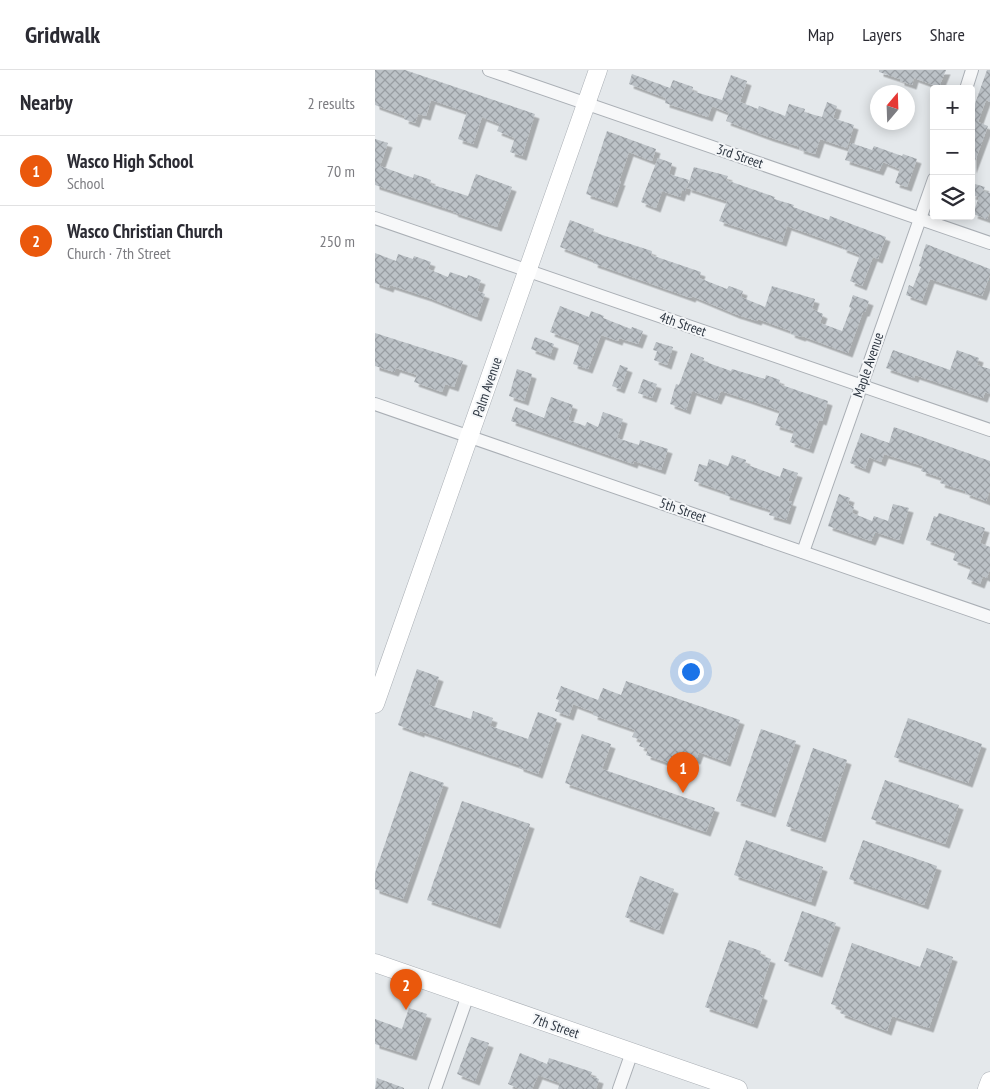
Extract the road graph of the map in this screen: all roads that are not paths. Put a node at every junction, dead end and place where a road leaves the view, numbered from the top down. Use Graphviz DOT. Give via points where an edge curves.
graph roads {
  1 [pos="489,70"];
  2 [pos="598,70"];
  3 [pos="972,70"];
  4 [pos="966,85"];
  5 [pos="587,103"];
  6 [pos="930,190"];
  7 [pos="375,218"];
  8 [pos="920,219"];
  9 [pos="990,243"];
  10 [pos="528,270"];
  11 [pos="861,385"];
  12 [pos="375,404"];
  13 [pos="990,430"];
  14 [pos="469,436"];
  15 [pos="803,552"];
  16 [pos="990,617"];
  17 [pos="375,704"];
  18 [pos="375,963"];
  19 [pos="468,995"];
  20 [pos="632,1052"];
  21 [pos="990,1081"];
  22 [pos="435,1089"];
  23 [pos="619,1089"];
  24 [pos="738,1089"];
  25 [pos="987,1089"];
  1 -- 5 [label="street, 3rd Street"];
  2 -- 5 [label="main road, Palm Avenue"];
  3 -- 4 [label="street"];
  5 -- 8 [label="street, 3rd Street"];
  5 -- 10 [label="main road, Palm Avenue"];
  6 -- 8 [label="street, Maple Avenue"];
  7 -- 10 [label="street, 4th Street"];
  8 -- 9 [label="street, 3rd Street"];
  8 -- 11 [label="street, Maple Avenue"];
  10 -- 11 [label="street, 4th Street"];
  10 -- 14 [label="main road, Palm Avenue"];
  11 -- 13 [label="street, 4th Street"];
  11 -- 15 [label="street, Maple Avenue"];
  12 -- 14 [label="street, 5th Street"];
  14 -- 15 [label="street, 5th Street"];
  14 -- 17 [label="main road, Palm Avenue"];
  15 -- 16 [label="street, 5th Street"];
  18 -- 19 [label="main road, 7th Street"];
  19 -- 20 [label="main road, 7th Street"];
  19 -- 22 [label="street"];
  20 -- 23 [label="street"];
  20 -- 24 [label="main road, 7th Street"];
  21 -- 25 [label="main road"];
}
